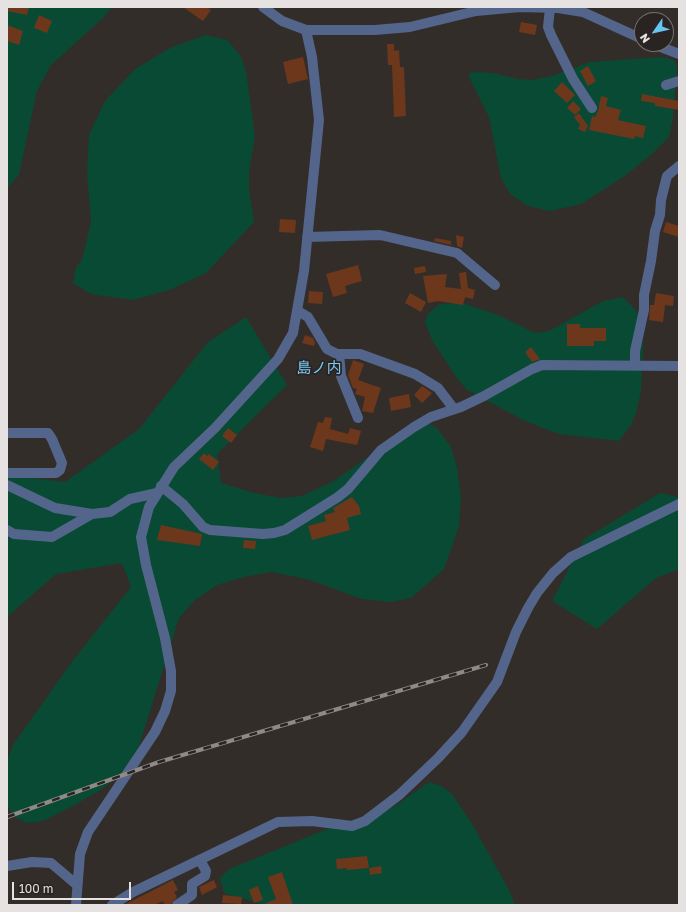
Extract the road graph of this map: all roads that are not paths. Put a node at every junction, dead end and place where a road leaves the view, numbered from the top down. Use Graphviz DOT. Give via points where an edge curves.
graph roads {
  1 [pos="263,7"];
  2 [pos="550,8"];
  3 [pos="306,30"];
  4 [pos="634,35"];
  5 [pos="679,81"];
  6 [pos="666,85"];
  7 [pos="592,108"];
  8 [pos="679,166"];
  9 [pos="307,237"];
  10 [pos="495,285"];
  11 [pos="298,311"];
  12 [pos="339,354"];
  13 [pos="635,365"];
  14 [pos="679,366"];
  15 [pos="454,409"];
  16 [pos="358,418"];
  17 [pos="7,433"];
  18 [pos="7,473"];
  19 [pos="7,485"];
  20 [pos="159,490"];
  21 [pos="679,504"];
  22 [pos="92,514"];
  23 [pos="7,530"];
  24 [pos="200,860"];
  25 [pos="7,866"];
  26 [pos="77,885"];
  27 [pos="76,905"];
  28 [pos="112,905"];
  29 [pos="177,905"];
  1 -- 3 [label="street" via="282,20"];
  2 -- 3 [label="street" via="476,11 410,27"];
  2 -- 4 [label="street" via="583,12"];
  2 -- 7 [label="street" via="548,26 551,35 573,79"];
  3 -- 9 [label="street" via="312,57 319,120"];
  5 -- 6 [label="street"];
  8 -- 13 [label="street" via="667,176 644,294 644,310 635,351"];
  9 -- 10 [label="street" via="380,235 456,253"];
  9 -- 11 [label="street"];
  11 -- 12 [label="street" via="308,317 327,349"];
  11 -- 20 [label="street" via="293,333 278,359 215,428 174,467"];
  12 -- 15 [label="street" via="360,354 416,374 438,388"];
  12 -- 16 [label="street" via="341,376"];
  13 -- 14 [label="street"];
  13 -- 15 [label="street" via="542,366"];
  15 -- 20 [label="street" via="431,417 381,450 343,493 285,530 263,534 210,530 204,528 184,504"];
  17 -- 18 [label="street" via="48,433 62,463 56,473"];
  19 -- 22 [label="street" via="55,508"];
  20 -- 22 [label="street" via="130,499 110,512"];
  20 -- 26 [label="street" via="147,512 141,537 165,638 171,670 171,691 166,711 155,732 88,832 80,854"];
  21 -- 24 [label="street" via="571,557 553,573 525,614 497,682 462,732 439,758 365,821 352,826 312,820 278,822"];
  22 -- 23 [label="street" via="52,537 14,534"];
  24 -- 28 [label="street" via="133,892"];
  24 -- 29 [label="street" via="206,871 205,876 192,884 192,895"];
  25 -- 26 [label="street" via="32,862 51,863"];
  26 -- 27 [label="street"];
}
